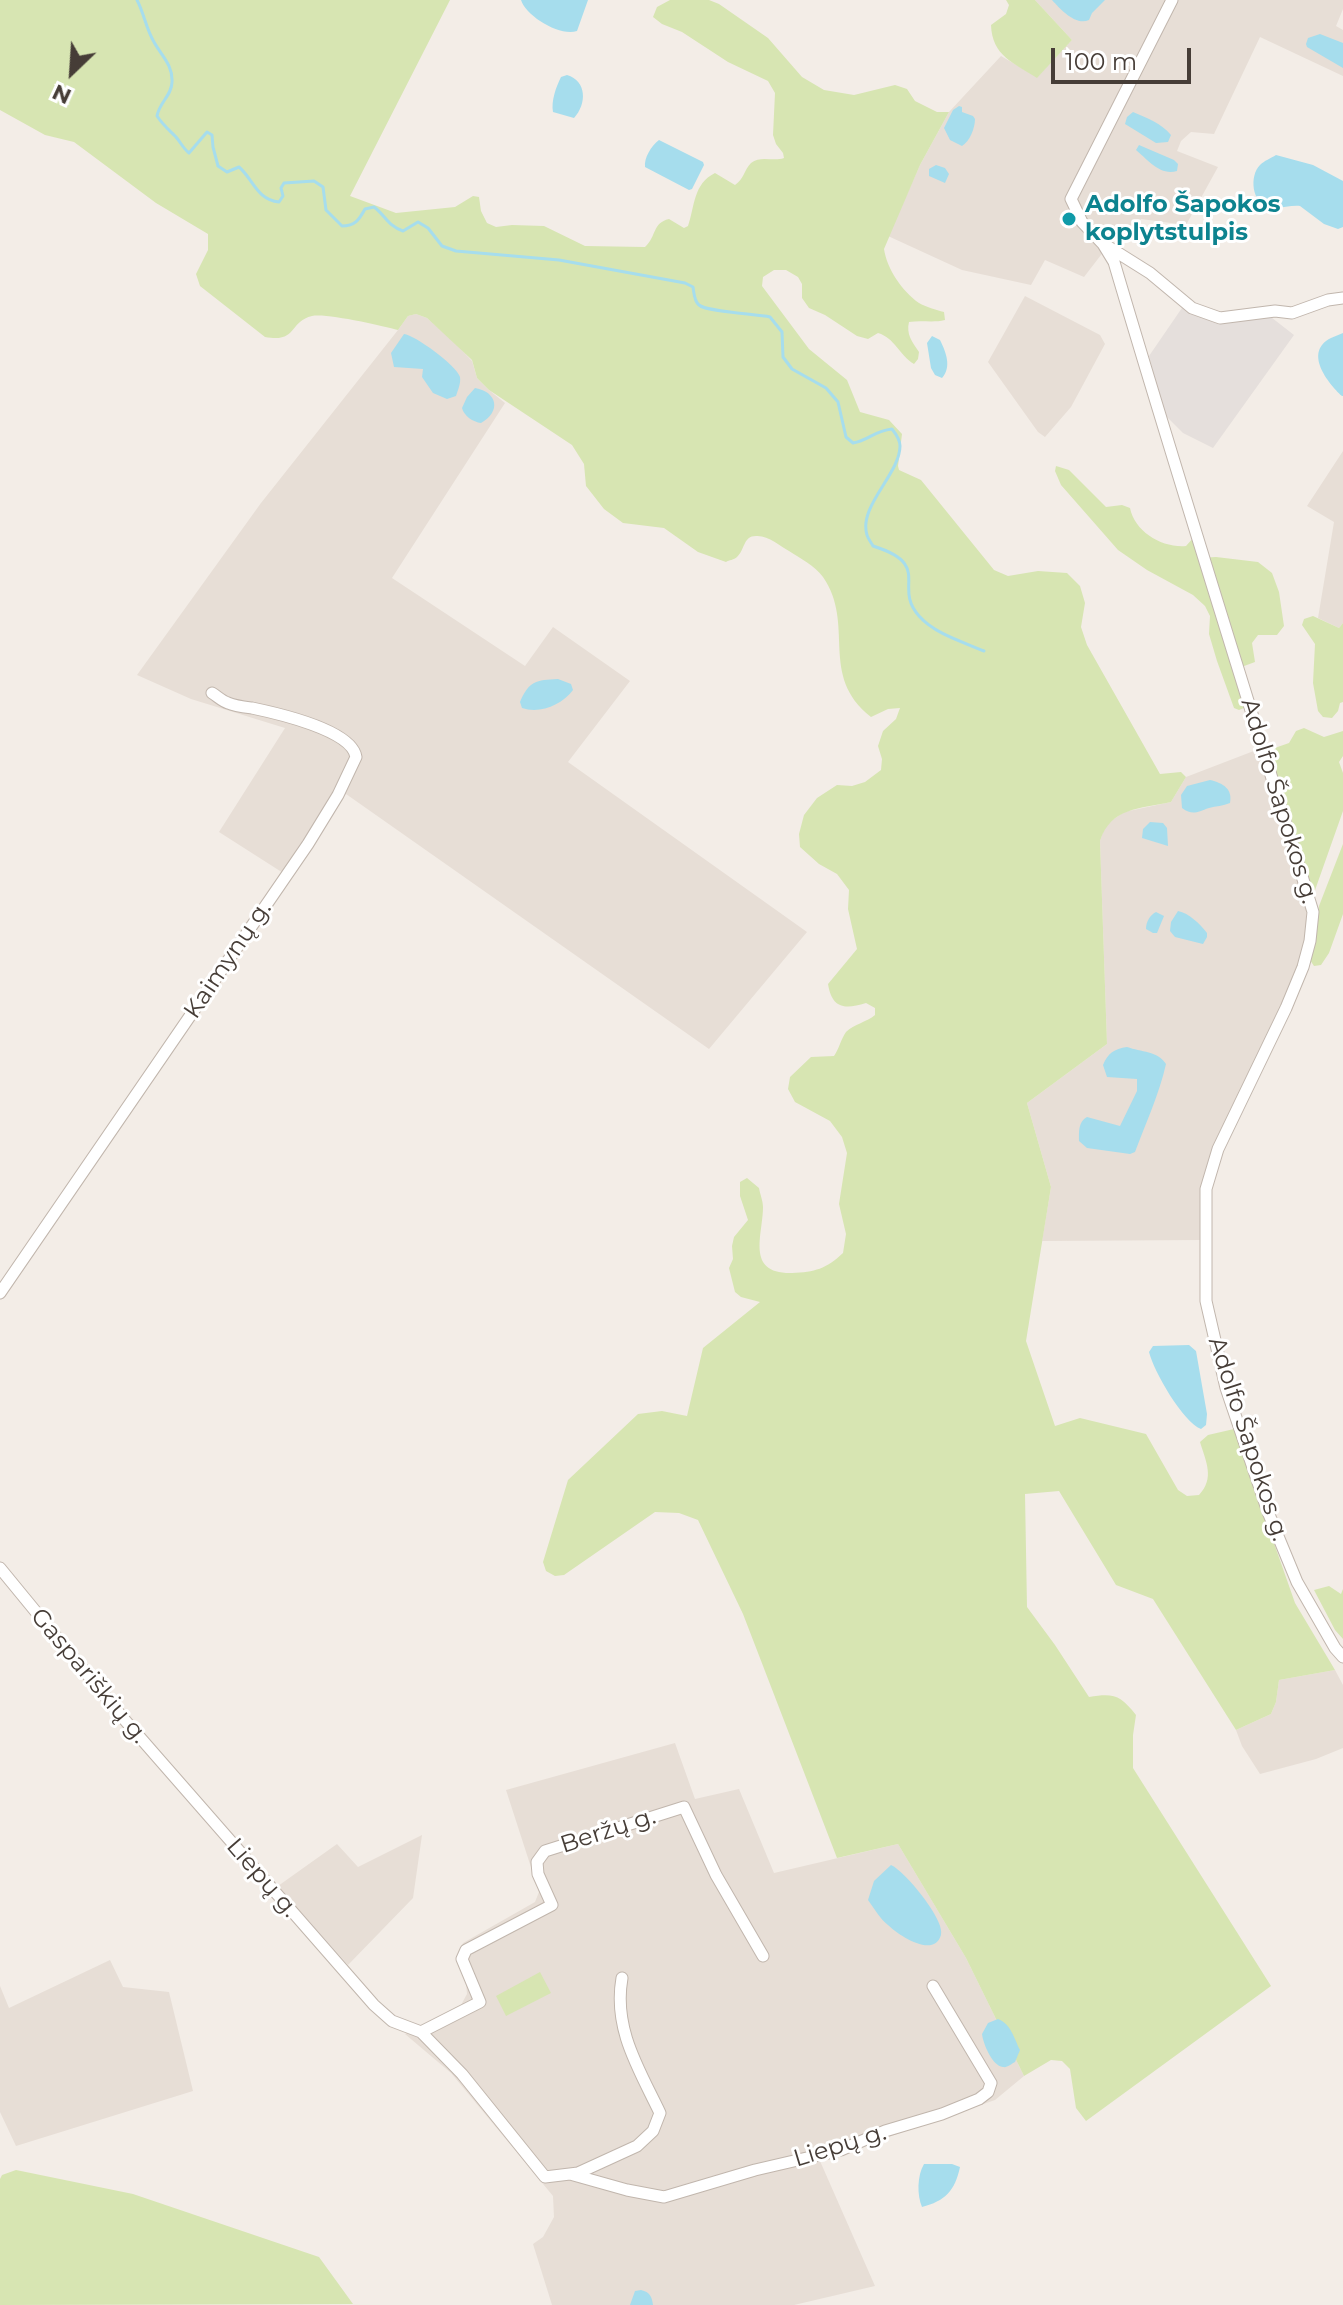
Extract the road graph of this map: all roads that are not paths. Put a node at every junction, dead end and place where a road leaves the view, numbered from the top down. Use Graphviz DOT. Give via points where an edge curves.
graph roads {
  1 [pos="1172,0"];
  2 [pos="1103,244"];
  3 [pos="1343,298"];
  4 [pos="212,693"];
  5 [pos="0,1293"];
  6 [pos="0,1568"];
  7 [pos="1343,1657"];
  8 [pos="178,1783"];
  9 [pos="763,1956"];
  10 [pos="622,1978"];
  11 [pos="933,1986"];
  12 [pos="421,2032"];
  13 [pos="569,2174"];
  1 -- 2 [label="street, Adolfo Šapokos g." via="1071,199 1082,222"];
  2 -- 3 [label="street" via="1192,308 1220,318 1292,313"];
  2 -- 7 [label="street, Adolfo Šapokos g." via="1114,262 1313,912 1303,967 1218,1149 1206,1189 1206,1301 1226,1388 1268,1512 1297,1582"];
  4 -- 5 [label="street, Kaimynų g." via="229,704 327,731 347,742 356,757 308,844"];
  6 -- 8 [label="street, Gaspariškių g."];
  8 -- 12 [label="street, Liepų g." via="374,2005 392,2021"];
  9 -- 12 [label="street, Beržų g." via="684,1807 545,1851 537,1862 538,1874 552,1905 466,1950 462,1959 480,2002"];
  10 -- 13 [label="street" via="622,2025 636,2068 660,2113 653,2131 637,2146"];
  11 -- 13 [label="street, Liepų g." via="991,2083 979,2099 841,2150 664,2197"];
  12 -- 13 [label="street, Liepų g." via="545,2177"];
}
